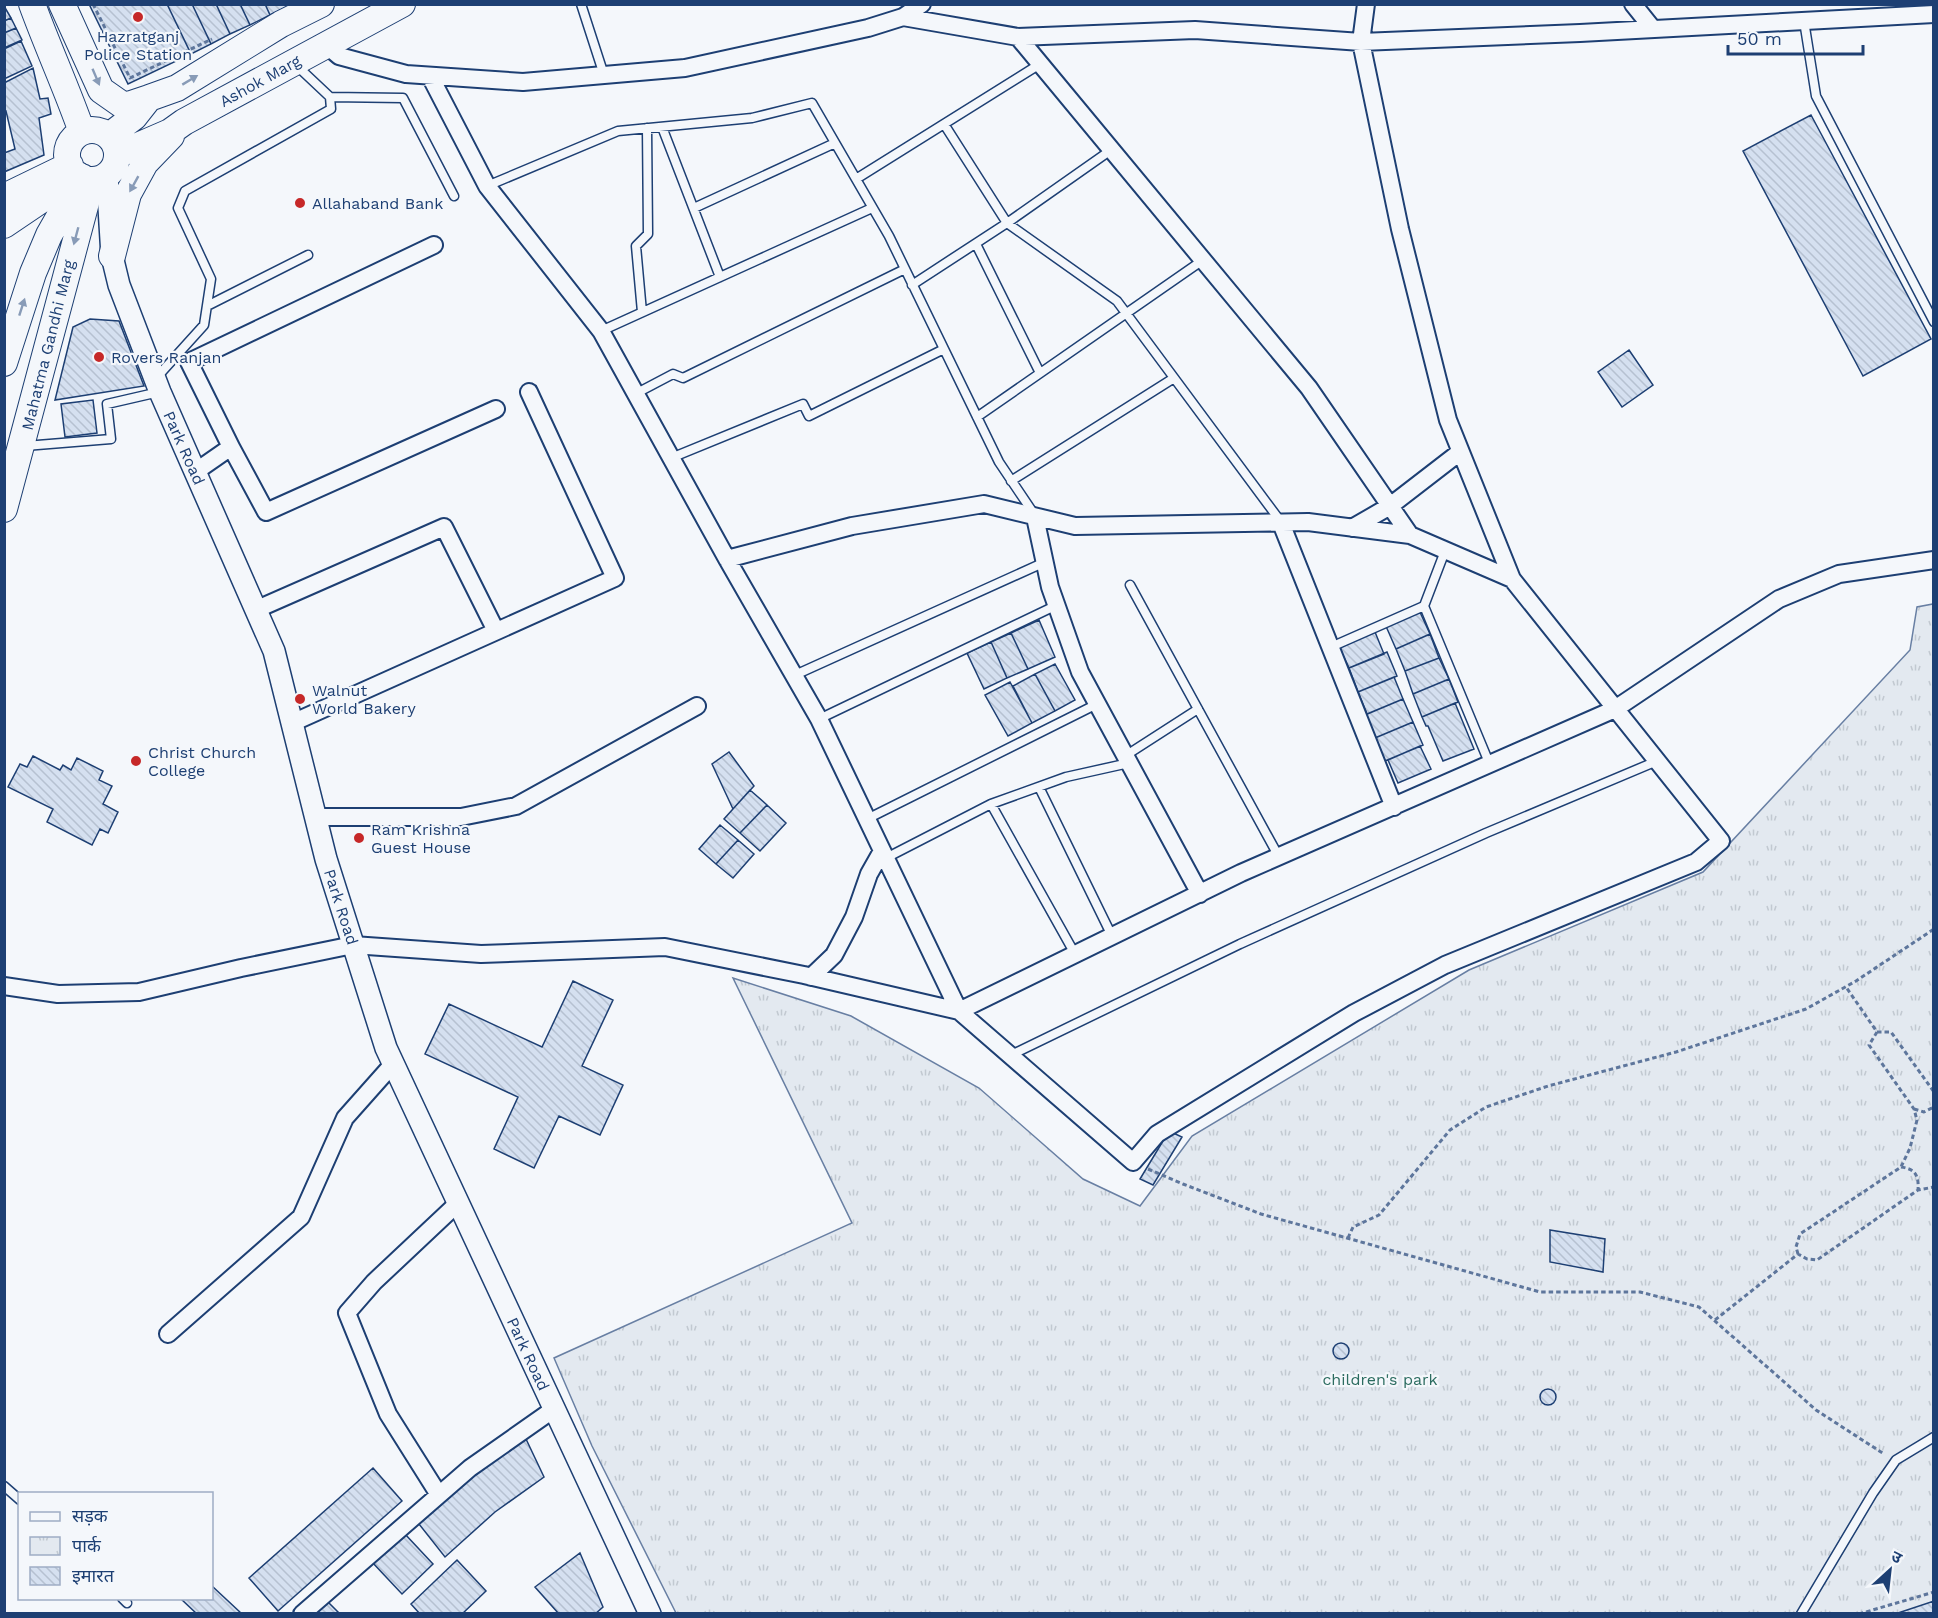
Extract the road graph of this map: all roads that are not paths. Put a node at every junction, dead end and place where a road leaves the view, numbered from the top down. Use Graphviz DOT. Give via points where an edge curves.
graph roads {
  1 [pos="32,4"];
  2 [pos="62,4"];
  3 [pos="321,4"];
  4 [pos="402,4"];
  5 [pos="581,4"];
  6 [pos="922,4"];
  7 [pos="1366,4"];
  8 [pos="1633,4"];
  9 [pos="1934,14"];
  10 [pos="903,17"];
  11 [pos="1804,21"];
  12 [pos="1653,29"];
  13 [pos="1018,37"];
  14 [pos="1361,42"];
  15 [pos="326,45"];
  16 [pos="294,62"];
  17 [pos="1040,64"];
  18 [pos="604,75"];
  19 [pos="430,76"];
  20 [pos="330,97"];
  21 [pos="149,98"];
  22 [pos="184,123"];
  23 [pos="944,124"];
  24 [pos="662,127"];
  25 [pos="647,128"];
  26 [pos="82,132"];
  27 [pos="836,143"];
  28 [pos="1111,150"];
  29 [pos="93,166"];
  30 [pos="856,179"];
  31 [pos="488,186"];
  32 [pos="454,196"];
  33 [pos="4,197"];
  34 [pos="693,208"];
  35 [pos="872,208"];
  36 [pos="1007,223"];
  37 [pos="4,225"];
  38 [pos="976,244"];
  39 [pos="434,245"];
  40 [pos="112,255"];
  41 [pos="308,255"];
  42 [pos="1203,260"];
  43 [pos="905,269"];
  44 [pos="720,277"];
  45 [pos="912,285"];
  46 [pos="207,306"];
  47 [pos="642,312"];
  48 [pos="1126,313"];
  49 [pos="1934,322"];
  50 [pos="601,331"];
  51 [pos="944,349"];
  52 [pos="4,363"];
  53 [pos="1040,373"];
  54 [pos="1174,378"];
  55 [pos="157,386"];
  56 [pos="529,392"];
  57 [pos="635,394"];
  58 [pos="496,410"];
  59 [pos="977,417"];
  60 [pos="22,446"];
  61 [pos="231,447"];
  62 [pos="1460,452"];
  63 [pos="670,458"];
  64 [pos="195,472"];
  65 [pos="1011,480"];
  66 [pos="1390,506"];
  67 [pos="4,509"];
  68 [pos="1035,517"];
  69 [pos="1281,523"];
  70 [pos="1352,528"];
  71 [pos="1410,535"];
  72 [pos="1445,551"];
  73 [pos="727,559"];
  74 [pos="1934,560"];
  75 [pos="1045,562"];
  76 [pos="1512,579"];
  77 [pos="1130,585"];
  78 [pos="1057,606"];
  79 [pos="1424,606"];
  80 [pos="255,610"];
  81 [pos="496,631"];
  82 [pos="1330,647"];
  83 [pos="795,675"];
  84 [pos="1097,704"];
  85 [pos="697,706"];
  86 [pos="1198,709"];
  87 [pos="1615,710"];
  88 [pos="819,719"];
  89 [pos="292,723"];
  90 [pos="1127,759"];
  91 [pos="1657,761"];
  92 [pos="1490,765"];
  93 [pos="1039,787"];
  94 [pos="991,804"];
  95 [pos="1394,807"];
  96 [pos="316,817"];
  97 [pos="867,819"];
  98 [pos="884,855"];
  99 [pos="1279,857"];
  100 [pos="1200,894"];
  101 [pos="1112,936"];
  102 [pos="353,945"];
  103 [pos="1075,954"];
  104 [pos="811,977"];
  105 [pos="4,986"];
  106 [pos="959,1011"];
  107 [pos="1009,1056"];
  108 [pos="393,1064"];
  109 [pos="458,1203"];
  110 [pos="168,1334"];
  111 [pos="554,1408"];
  112 [pos="1934,1437"];
  113 [pos="4,1486"];
  114 [pos="439,1495"];
  115 [pos="18,1498"];
  116 [pos="302,1614"];
  117 [pos="650,1614"];
  118 [pos="1801,1614"];
  1 -- 26 [label="main road"];
  2 -- 21 [label="main road, one-way" via="101,90 121,104"];
  21 -- 3 [label="main road, Ashok Marg, one-way" via="177,88"];
  4 -- 15 [label="main road, Ashok Marg"];
  5 -- 18 [label="lane"];
  6 -- 10 [label="street"];
  7 -- 14 [label="street"];
  8 -- 12 [label="street"];
  9 -- 11 [label="street"];
  10 -- 13 [label="street"];
  10 -- 18 [label="street" via="685,68"];
  11 -- 12 [label="street"];
  11 -- 49 [label="lane" via="1816,96"];
  12 -- 14 [label="street"];
  13 -- 14 [label="street" via="1195,30"];
  13 -- 17 [label="street"];
  14 -- 62 [label="street" via="1400,229 1448,420"];
  15 -- 16 [label="main road, Ashok Marg"];
  15 -- 19 [label="street" via="339,56 406,74"];
  16 -- 20 [label="lane"];
  16 -- 22 [label="main road, Ashok Marg"];
  17 -- 23 [label="lane"];
  17 -- 28 [label="street"];
  18 -- 19 [label="street" via="523,82"];
  19 -- 31 [label="street"];
  20 -- 32 [label="lane" via="403,98"];
  20 -- 46 [label="lane" via="331,109 185,191 178,208 211,279"];
  21 -- 29 [label="main road, Ashok Marg"];
  22 -- 29 [label="main road, Ashok Marg"];
  22 -- 40 [label="main road, one-way" via="145,163 128,194"];
  23 -- 30 [label="lane"];
  23 -- 36 [label="lane"];
  24 -- 25 [label="lane"];
  24 -- 27 [label="lane" via="752,118 812,103"];
  24 -- 34 [label="lane"];
  25 -- 31 [label="lane" via="618,131"];
  25 -- 47 [label="lane" via="648,234 636,246"];
  26 -- 29 [label="main road" via="94,130"];
  26 -- 29 [label="main road" via="70,144 68,153"];
  27 -- 30 [label="lane"];
  27 -- 34 [label="lane"];
  28 -- 36 [label="lane"];
  28 -- 42 [label="street"];
  29 -- 33 [label="main road, Ashok Marg"];
  29 -- 37 [label="main road, Ashok Marg"];
  29 -- 40 [label="street, Park Road"];
  52 -- 29 [label="main road, Mahatma Gandhi Marg, one-way" via="49,235"];
  29 -- 60 [label="main road, Mahatma Gandhi Marg, one-way"];
  30 -- 35 [label="lane"];
  31 -- 50 [label="street"];
  34 -- 44 [label="lane"];
  35 -- 43 [label="lane"];
  35 -- 44 [label="lane"];
  36 -- 38 [label="lane"];
  36 -- 48 [label="lane" via="1117,301"];
  38 -- 45 [label="lane"];
  38 -- 53 [label="lane"];
  39 -- 61 [label="street" via="189,362"];
  40 -- 55 [label="street, Park Road" via="119,285"];
  41 -- 46 [label="lane"];
  42 -- 48 [label="lane"];
  42 -- 66 [label="street" via="1309,388"];
  43 -- 45 [label="lane"];
  43 -- 57 [label="lane" via="683,378 673,374"];
  44 -- 47 [label="lane"];
  45 -- 51 [label="lane"];
  46 -- 55 [label="lane" via="204,325"];
  47 -- 50 [label="lane"];
  48 -- 53 [label="lane"];
  48 -- 54 [label="lane"];
  50 -- 57 [label="street"];
  51 -- 59 [label="lane"];
  51 -- 63 [label="lane" via="809,416 803,404"];
  53 -- 59 [label="lane"];
  54 -- 65 [label="lane"];
  54 -- 69 [label="lane"];
  55 -- 60 [label="lane" via="106,404 111,439"];
  55 -- 64 [label="street, Park Road"];
  56 -- 81 [label="street" via="615,579"];
  57 -- 63 [label="street"];
  58 -- 61 [label="street" via="266,512"];
  59 -- 65 [label="lane"];
  60 -- 67 [label="main road, Mahatma Gandhi Marg"];
  61 -- 64 [label="street"];
  62 -- 66 [label="street"];
  62 -- 76 [label="street"];
  63 -- 73 [label="street"];
  64 -- 80 [label="street, Park Road"];
  65 -- 68 [label="lane"];
  66 -- 70 [label="street"];
  66 -- 71 [label="street"];
  68 -- 69 [label="street" via="1075,526"];
  68 -- 73 [label="street" via="984,504 852,526"];
  68 -- 75 [label="street"];
  69 -- 70 [label="street"];
  69 -- 82 [label="street"];
  70 -- 71 [label="street"];
  71 -- 72 [label="street"];
  72 -- 76 [label="street"];
  72 -- 79 [label="lane"];
  73 -- 83 [label="street"];
  74 -- 87 [label="street" via="1839,574 1779,599"];
  75 -- 78 [label="street"];
  75 -- 83 [label="lane"];
  76 -- 87 [label="street"];
  77 -- 86 [label="lane"];
  78 -- 84 [label="street" via="1080,672"];
  78 -- 88 [label="lane"];
  79 -- 82 [label="lane"];
  79 -- 92 [label="lane"];
  80 -- 81 [label="street" via="444,527"];
  80 -- 89 [label="street, Park Road" via="274,651"];
  81 -- 89 [label="street"];
  82 -- 95 [label="street"];
  83 -- 88 [label="street"];
  84 -- 90 [label="street"];
  84 -- 97 [label="lane"];
  85 -- 96 [label="street" via="516,806 461,817"];
  86 -- 90 [label="lane"];
  86 -- 99 [label="lane"];
  87 -- 91 [label="street"];
  87 -- 92 [label="street"];
  88 -- 97 [label="street"];
  89 -- 96 [label="street, Park Road"];
  90 -- 93 [label="lane"];
  90 -- 100 [label="street"];
  91 -- 107 [label="lane" via="1251,939"];
  91 -- 107 [label="street" via="1721,841 1695,862 1445,965 1354,1013 1156,1134 1132,1162"];
  92 -- 95 [label="street"];
  93 -- 94 [label="lane"];
  93 -- 101 [label="lane"];
  94 -- 98 [label="lane"];
  94 -- 103 [label="lane"];
  95 -- 99 [label="street"];
  96 -- 102 [label="street, Park Road"];
  97 -- 98 [label="street"];
  98 -- 104 [label="street" via="869,874 854,917 834,955"];
  98 -- 106 [label="street"];
  99 -- 100 [label="street"];
  100 -- 101 [label="street"];
  101 -- 103 [label="street"];
  102 -- 104 [label="street" via="481,954 665,947"];
  102 -- 105 [label="street" via="139,992 58,994"];
  102 -- 108 [label="street, Park Road"];
  103 -- 106 [label="street"];
  104 -- 106 [label="street"];
  106 -- 107 [label="street"];
  108 -- 109 [label="street, Park Road"];
  108 -- 110 [label="street" via="345,1119 301,1217"];
  109 -- 111 [label="street, Park Road"];
  109 -- 114 [label="street" via="374,1282 347,1313 388,1414"];
  111 -- 114 [label="street"];
  111 -- 117 [label="street, Park Road"];
  112 -- 118 [label="lane" via="1896,1460"];
  113 -- 115 [label="lane"];
  114 -- 116 [label="street"];
}
